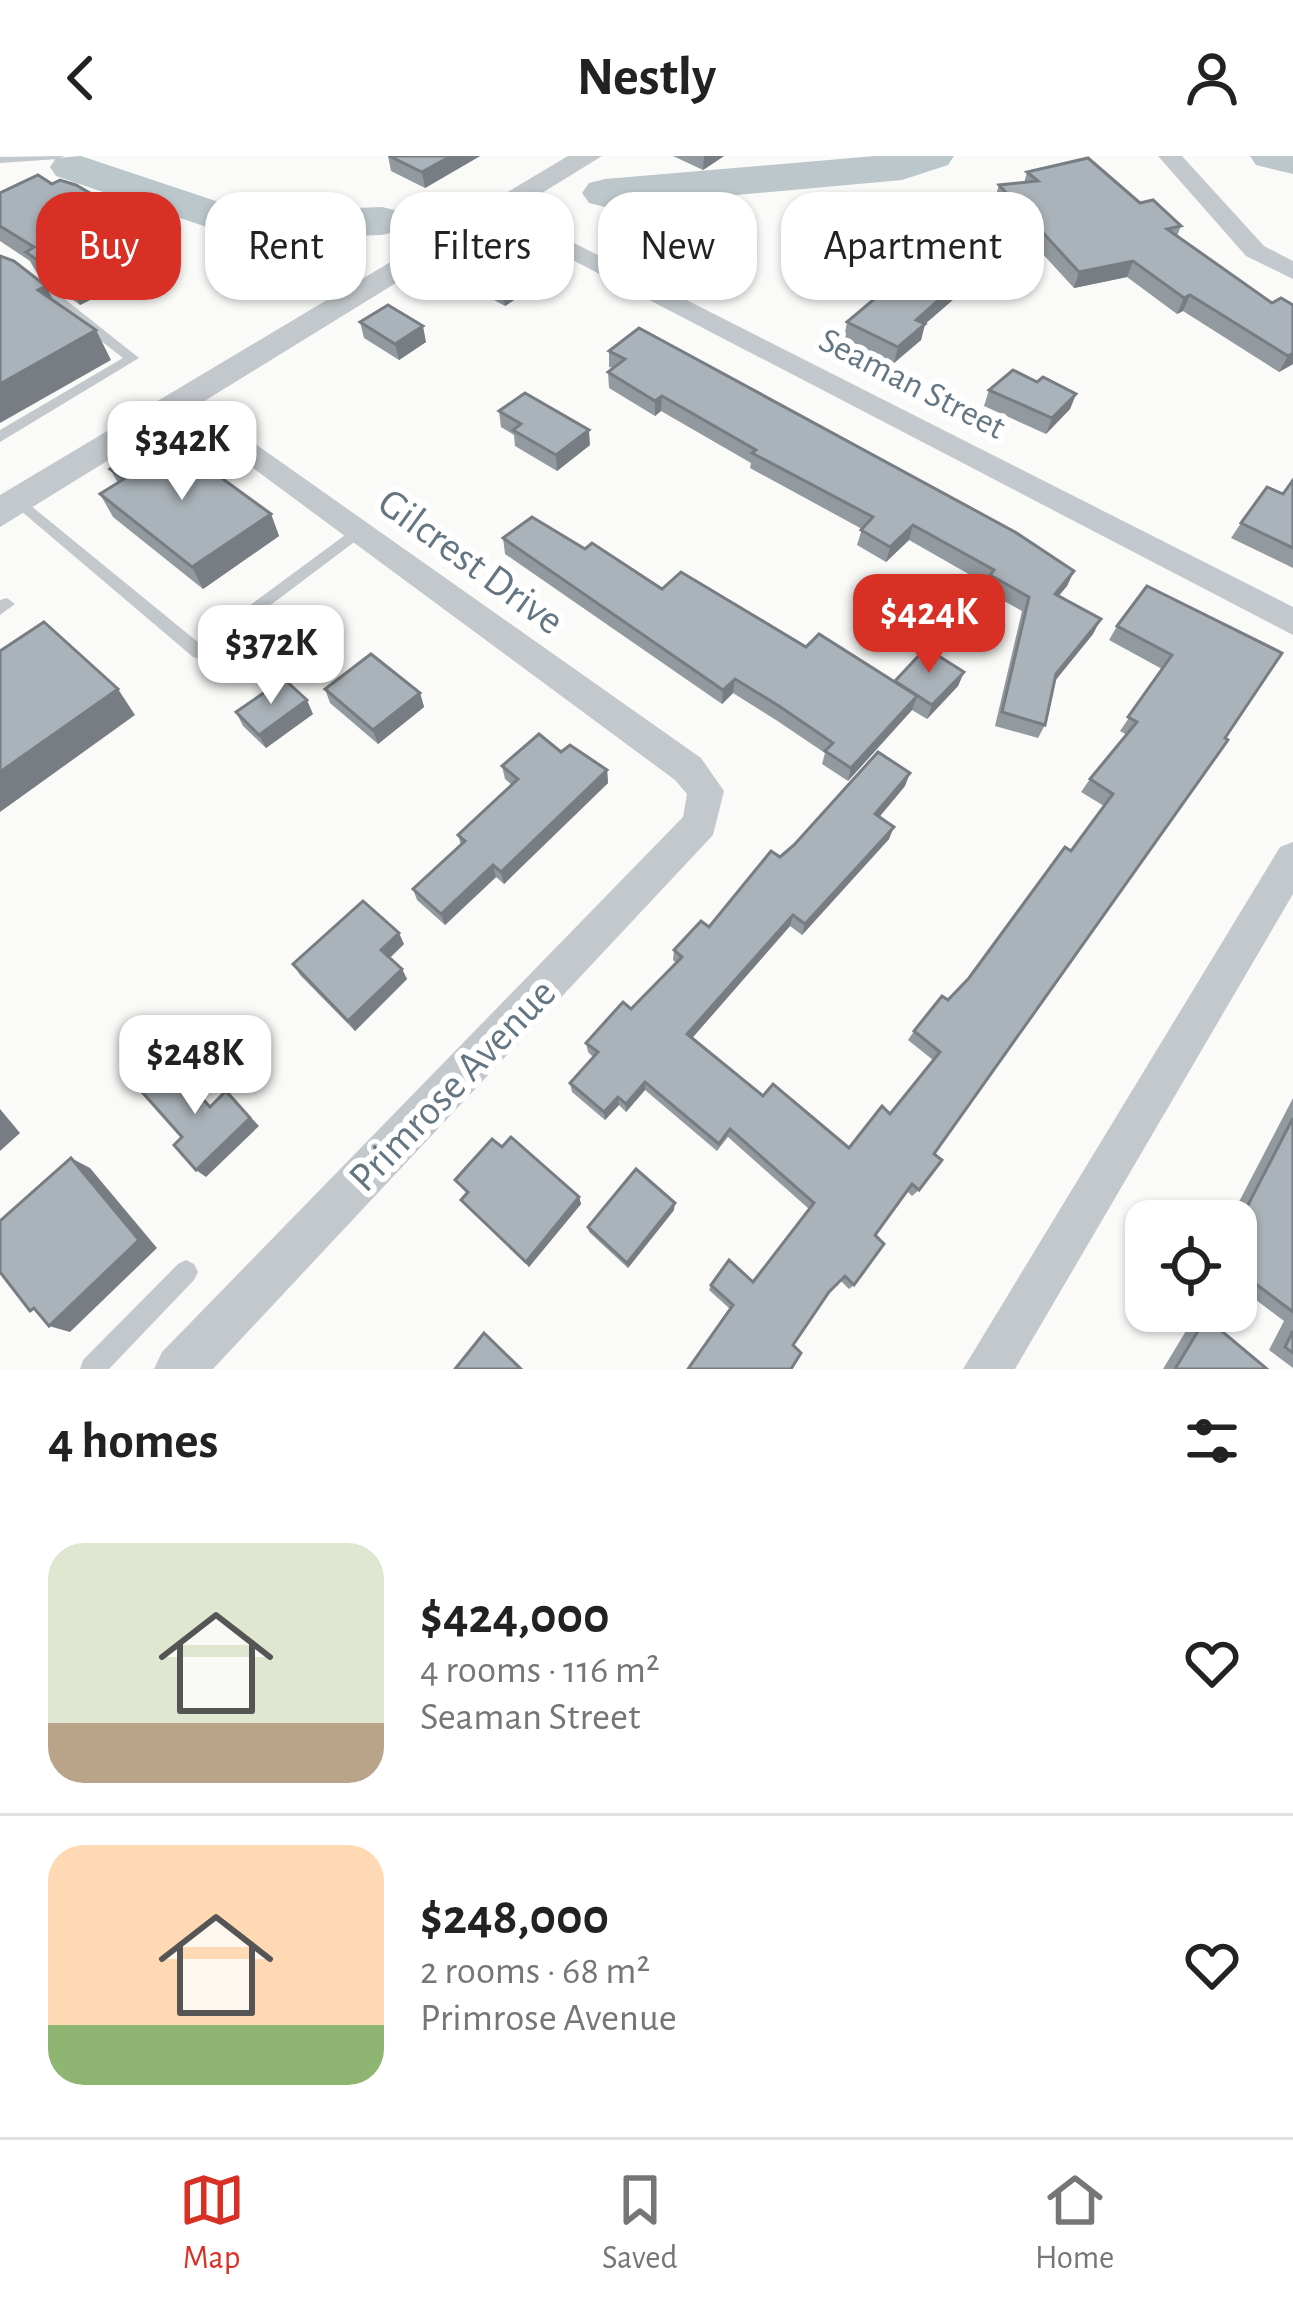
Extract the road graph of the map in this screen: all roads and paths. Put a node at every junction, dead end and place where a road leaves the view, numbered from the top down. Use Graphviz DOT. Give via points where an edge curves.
graph roads {
  1 [pos="58,156"];
  2 [pos="587,156"];
  3 [pos="1169,156"];
  4 [pos="0,160"];
  5 [pos="527,192"];
  6 [pos="574,251"];
  7 [pos="1293,271"];
  8 [pos="0,272"];
  9 [pos="390,276"];
  10 [pos="183,402"];
  11 [pos="0,437"];
  12 [pos="10,507"];
  13 [pos="361,531"];
  14 [pos="1293,622"];
  15 [pos="706,791"];
  16 [pos="1293,859"];
  17 [pos="186,1271"];
  18 [pos="92,1369"];
  19 [pos="178,1369"];
  20 [pos="988,1369"];
  1 -- 4 [label="lane"];
  2 -- 5 [label="street"];
  3 -- 7 [label="street" via="1256,251"];
  6 -- 14 [label="street, Seaman Street"];
  8 -- 11 [label="lane" via="37,284 132,358"];
  9 -- 10 [label="street"];
  10 -- 12 [label="street"];
  10 -- 13 [label="street, Gilcrest Drive"];
  12 -- 13 [label="lane" via="199,652"];
  13 -- 15 [label="street, Gilcrest Drive" via="688,769"];
  15 -- 19 [label="street, Primrose Avenue" via="700,824"];
  16 -- 20 [label="street"];
  17 -- 18 [label="lane"];
}
